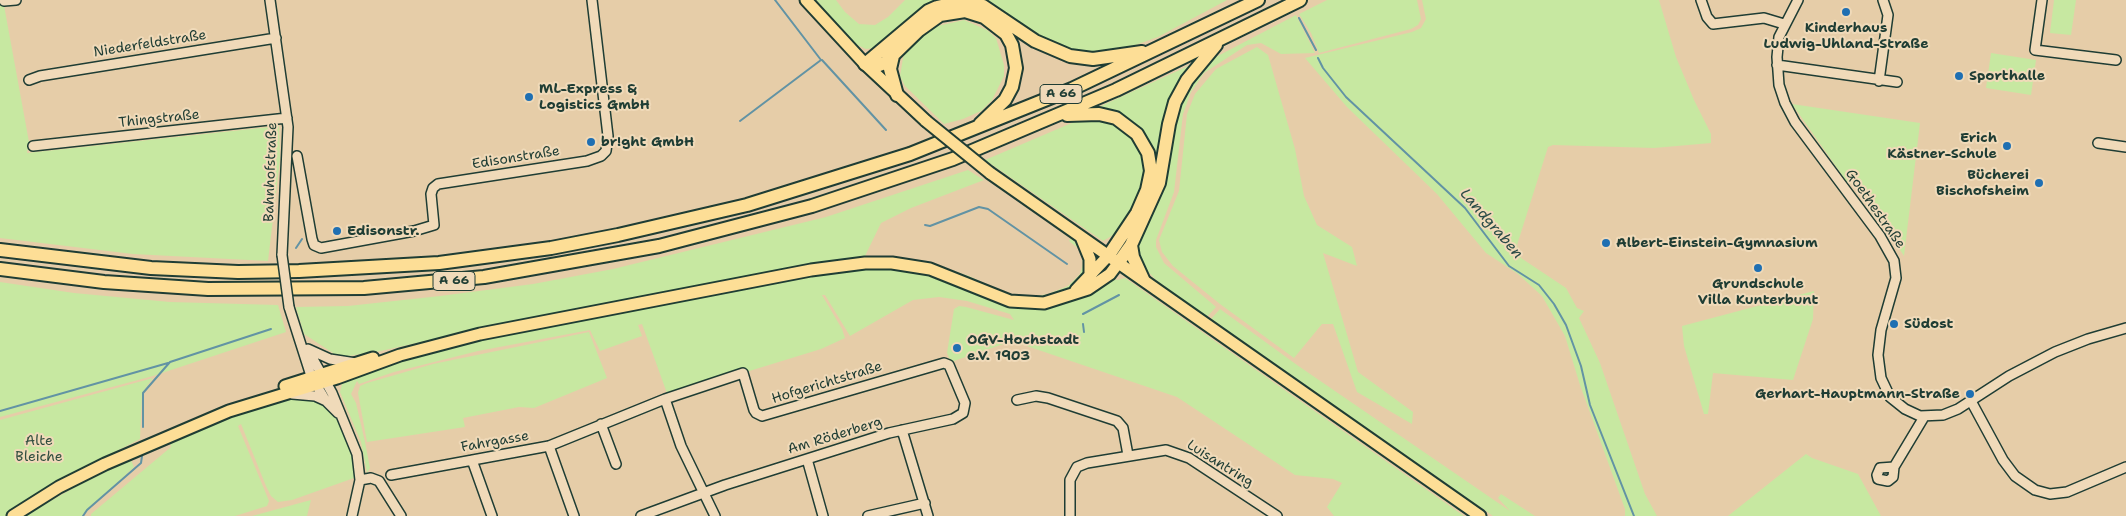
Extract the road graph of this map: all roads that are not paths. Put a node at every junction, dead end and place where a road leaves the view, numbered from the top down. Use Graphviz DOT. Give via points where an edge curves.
graph roads {
  1 [pos="16,0"];
  2 [pos="270,0"];
  3 [pos="592,0"];
  4 [pos="806,0"];
  5 [pos="1258,0"];
  6 [pos="1300,0"];
  7 [pos="1702,0"];
  8 [pos="1798,0"];
  9 [pos="1883,0"];
  10 [pos="2042,0"];
  11 [pos="4,1"];
  12 [pos="1784,24"];
  13 [pos="276,38"];
  14 [pos="1221,39"];
  15 [pos="1161,48"];
  16 [pos="892,56"];
  17 [pos="2116,60"];
  18 [pos="865,64"];
  19 [pos="1777,65"];
  20 [pos="29,80"];
  21 [pos="1879,81"];
  22 [pos="1896,82"];
  23 [pos="897,95"];
  24 [pos="1059,116"];
  25 [pos="287,118"];
  26 [pos="960,136"];
  27 [pos="2098,143"];
  28 [pos="33,146"];
  29 [pos="2126,147"];
  30 [pos="297,156"];
  31 [pos="1079,234"];
  32 [pos="1131,245"];
  33 [pos="318,247"];
  34 [pos="0,250"];
  35 [pos="1114,259"];
  36 [pos="0,269"];
  37 [pos="1090,277"];
  38 [pos="1143,279"];
  39 [pos="1069,295"];
  40 [pos="2126,328"];
  41 [pos="305,347"];
  42 [pos="400,354"];
  43 [pos="356,362"];
  44 [pos="743,374"];
  45 [pos="318,379"];
  46 [pos="284,394"];
  47 [pos="665,399"];
  48 [pos="964,400"];
  49 [pos="1017,400"];
  50 [pos="326,401"];
  51 [pos="1971,401"];
  52 [pos="229,411"];
  53 [pos="342,417"];
  54 [pos="1924,418"];
  55 [pos="601,424"];
  56 [pos="902,430"];
  57 [pos="549,446"];
  58 [pos="1128,455"];
  59 [pos="472,460"];
  60 [pos="807,460"];
  61 [pos="616,464"];
  62 [pos="1894,467"];
  63 [pos="2126,467"];
  64 [pos="391,475"];
  65 [pos="360,480"];
  66 [pos="703,493"];
  67 [pos="925,503"];
  68 [pos="13,516"];
  69 [pos="352,516"];
  70 [pos="401,516"];
  71 [pos="492,516"];
  72 [pos="574,516"];
  73 [pos="641,516"];
  74 [pos="715,516"];
  75 [pos="824,516"];
  76 [pos="868,516"];
  77 [pos="928,516"];
  78 [pos="1070,516"];
  79 [pos="1277,516"];
  80 [pos="1480,516"];
  1 -- 11 [label="street"];
  2 -- 13 [label="street, Bahnhofstraße"];
  3 -- 33 [label="street, Edisonstraße" via="608,136 606,151 601,156 587,161 438,184 432,188 431,194 434,225 370,240"];
  4 -- 18 [label="main road"];
  5 -- 15 [label="highway, A 66"];
  6 -- 14 [label="highway, A 66"];
  7 -- 12 [label="street" via="1707,17 1713,24 1764,18"];
  8 -- 12 [label="street, Goethestraße"];
  9 -- 21 [label="street" via="1888,15"];
  10 -- 17 [label="street" via="2035,50"];
  12 -- 19 [label="street, Goethestraße" via="1777,46"];
  13 -- 20 [label="street, Niederfeldstraße"];
  13 -- 25 [label="street, Bahnhofstraße"];
  14 -- 24 [label="highway, A 66"];
  14 -- 32 [label="highway" via="1187,80 1175,102 1159,183"];
  15 -- 18 [label="highway" via="1102,58 1070,56 1040,44 983,6 956,3 928,11"];
  15 -- 26 [label="highway, A 66"];
  16 -- 18 [label="highway" via="880,65"];
  16 -- 23 [label="highway" via="890,69"];
  16 -- 26 [label="highway" via="925,24 953,12 966,11 984,17 1006,34 1015,61 1012,87 993,114"];
  18 -- 23 [label="main road"];
  19 -- 21 [label="street"];
  19 -- 54 [label="street, Goethestraße" via="1781,93 1789,113 1892,255 1896,278 1880,339 1879,371 1890,397"];
  21 -- 22 [label="street"];
  23 -- 31 [label="main road, bridge" via="990,173"];
  24 -- 35 [label="highway" via="1100,114 1116,118 1133,130 1146,148 1151,171 1147,190"];
  24 -- 36 [label="highway, A 66" via="916,172 751,224 626,253 484,277 364,288 239,290 114,282"];
  25 -- 28 [label="street, Thingstraße"];
  25 -- 41 [label="street, Bahnhofstraße, bridge" via="282,255 289,307"];
  26 -- 34 [label="highway, A 66" via="803,189 730,209 618,235 478,259 363,269 238,272 107,264"];
  27 -- 29 [label="street"];
  30 -- 33 [label="street, Bahnhofstraße" via="312,239"];
  31 -- 35 [label="main road"];
  31 -- 37 [label="main road" via="1090,259"];
  32 -- 35 [label="highway"];
  32 -- 38 [label="highway"];
  35 -- 37 [label="main road"];
  35 -- 38 [label="main road"];
  35 -- 39 [label="main road" via="1101,281"];
  37 -- 39 [label="main road"];
  38 -- 80 [label="main road"];
  39 -- 42 [label="main road" via="1044,302 1017,302 930,269 892,263 854,264 480,334"];
  40 -- 51 [label="street" via="2055,352"];
  41 -- 43 [label="street" via="330,359"];
  41 -- 45 [label="street, Bahnhofstraße" via="306,364"];
  42 -- 43 [label="main road"];
  42 -- 45 [label="main road"];
  43 -- 45 [label="main road"];
  44 -- 47 [label="street, Fahrgasse"];
  44 -- 48 [label="street, Hofgerichtstraße" via="756,413 766,416 947,364"];
  45 -- 46 [label="main road"];
  45 -- 50 [label="street, Bahnhofstraße"];
  45 -- 52 [label="main road" via="258,396"];
  45 -- 53 [label="street, Bahnhofstraße"];
  46 -- 50 [label="street" via="315,396"];
  46 -- 52 [label="main road"];
  47 -- 55 [label="street, Fahrgasse"];
  47 -- 66 [label="street" via="681,446"];
  48 -- 56 [label="street, Am Röderberg" via="965,411 961,415"];
  49 -- 58 [label="street" via="1036,396 1048,398 1117,421 1123,428"];
  50 -- 53 [label="street, Bahnhofstraße"];
  51 -- 54 [label="street" via="1950,413"];
  51 -- 63 [label="street" via="2003,460 2015,476 2035,490 2050,494 2067,492"];
  52 -- 68 [label="main road" via="96,469"];
  53 -- 65 [label="street, Bahnhofstraße" via="354,446"];
  54 -- 62 [label="street"];
  55 -- 57 [label="street, Fahrgasse"];
  55 -- 61 [label="street"];
  56 -- 60 [label="street, Am Röderberg"];
  56 -- 67 [label="street"];
  57 -- 59 [label="street, Fahrgasse"];
  57 -- 72 [label="street"];
  58 -- 78 [label="street, Luisantring" via="1087,463 1074,470 1069,487"];
  58 -- 79 [label="street, Luisantring" via="1158,450 1179,453"];
  59 -- 64 [label="street, Fahrgasse"];
  59 -- 71 [label="street"];
  60 -- 66 [label="street, Am Röderberg"];
  60 -- 75 [label="street"];
  65 -- 69 [label="street"];
  65 -- 70 [label="street" via="371,478 379,481"];
  66 -- 73 [label="street, Am Röderberg"];
  66 -- 74 [label="street"];
  67 -- 76 [label="street"];
  67 -- 77 [label="street"];
}
